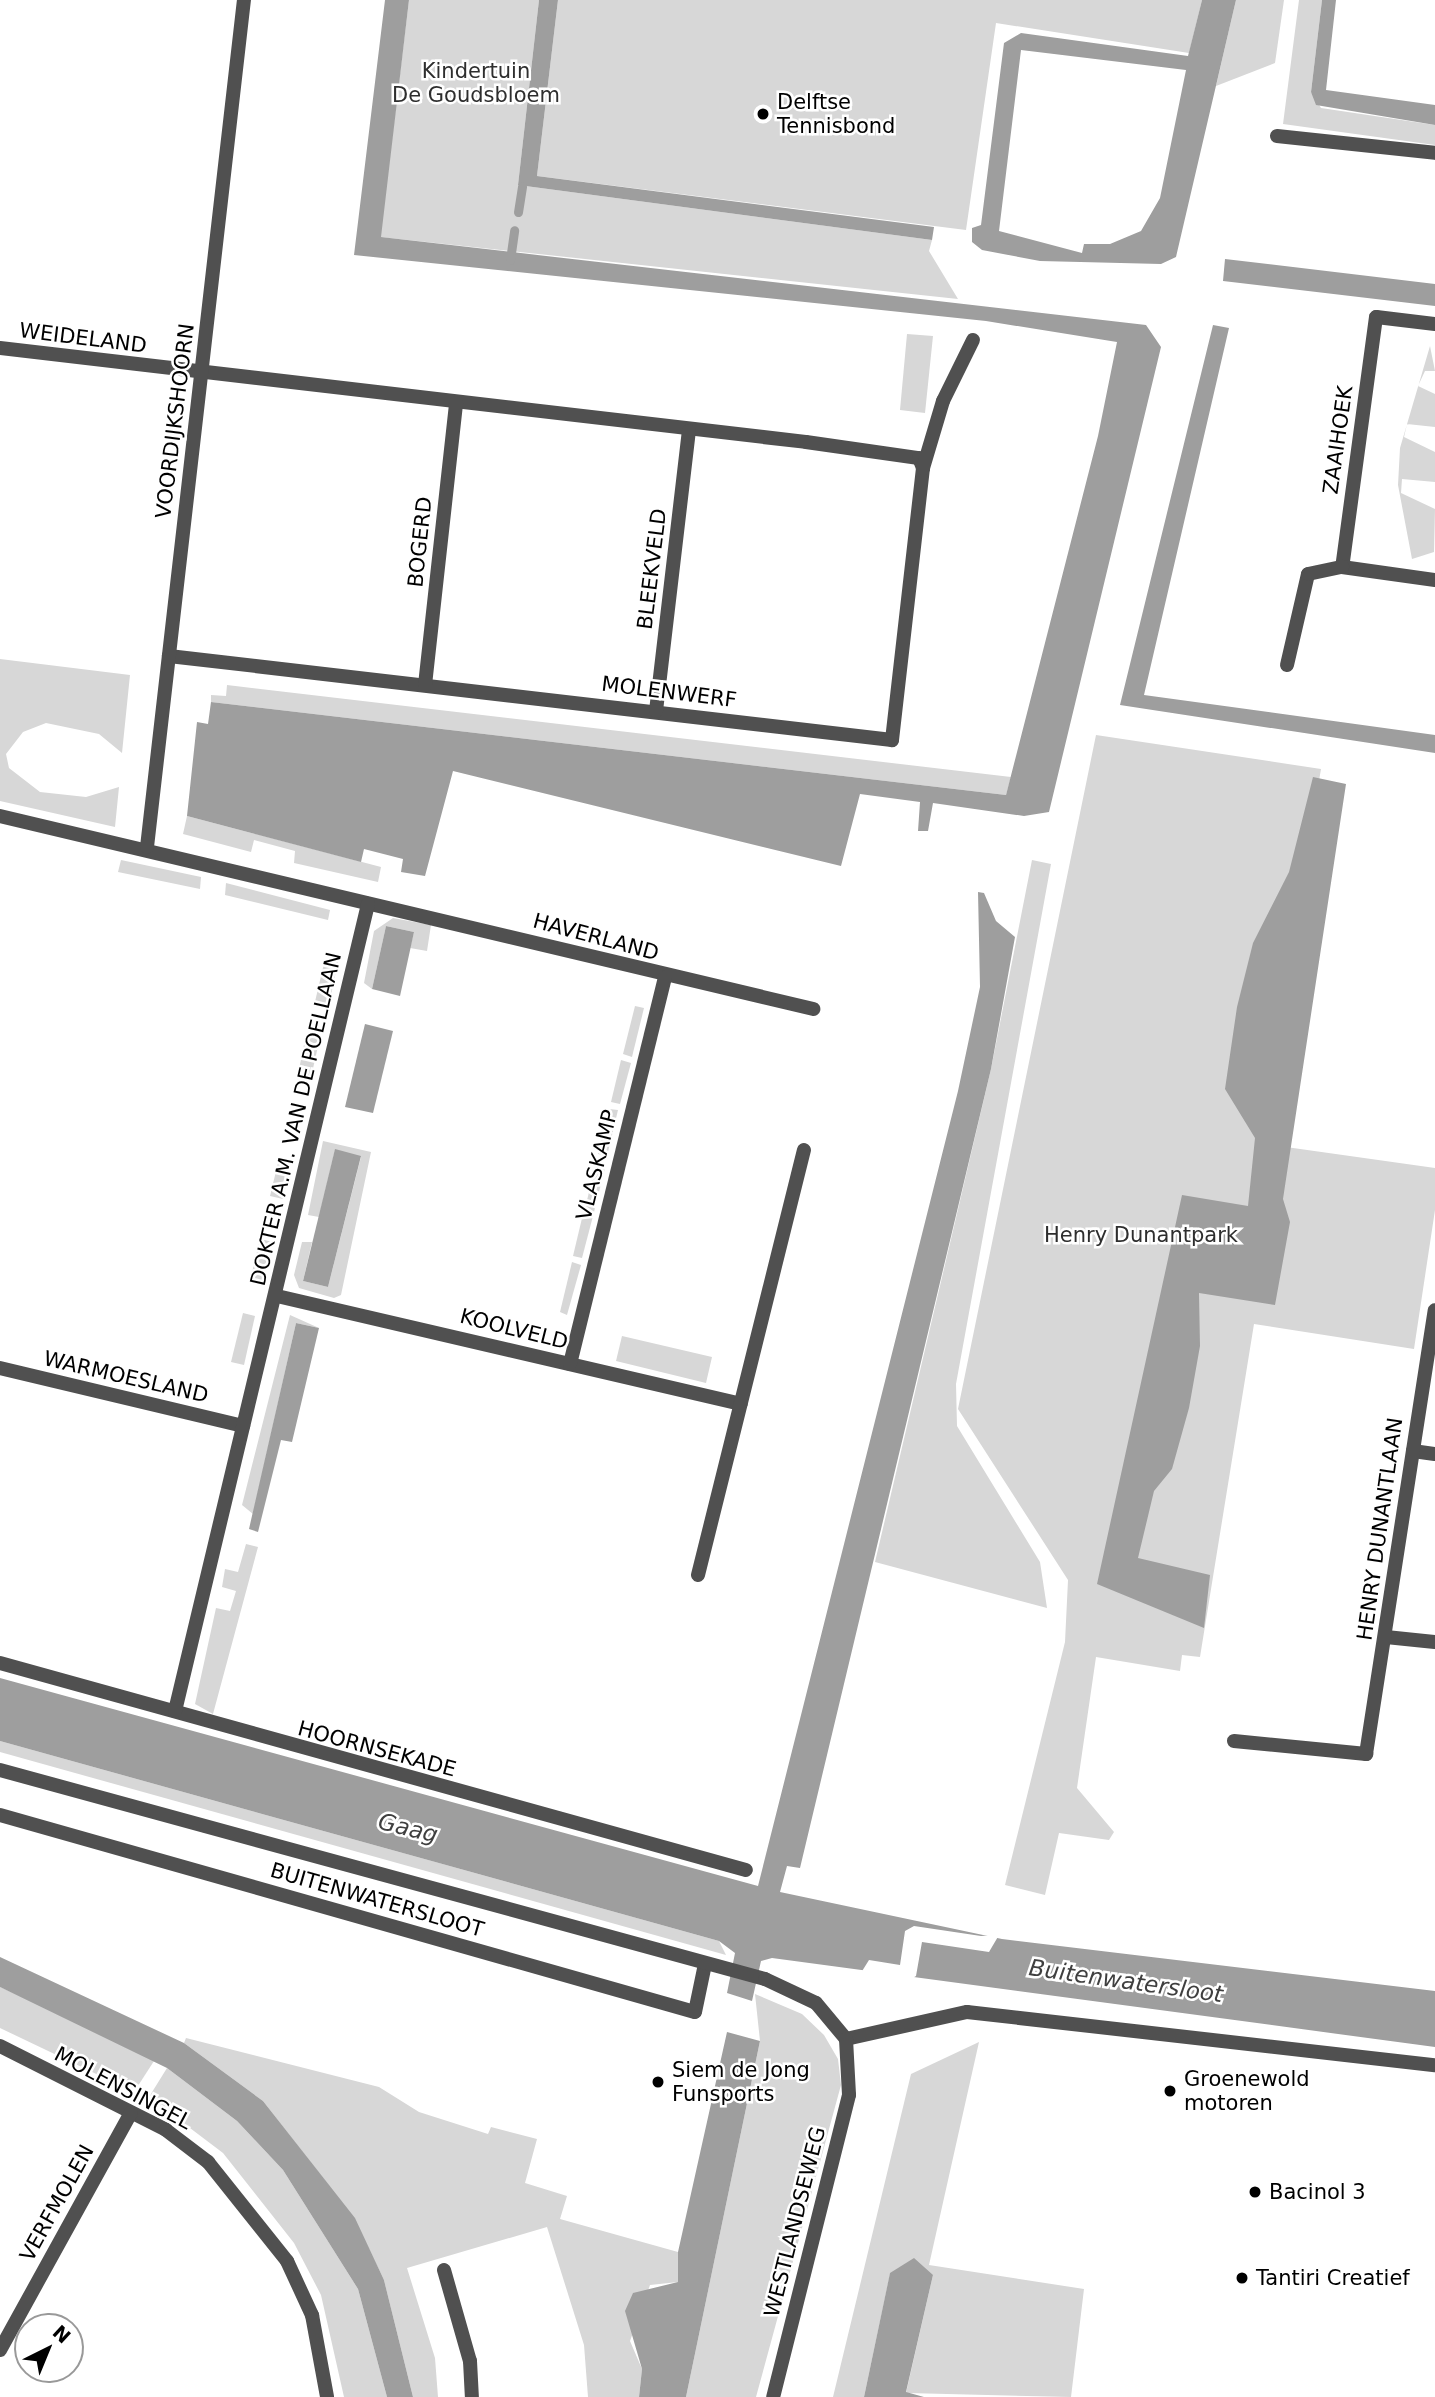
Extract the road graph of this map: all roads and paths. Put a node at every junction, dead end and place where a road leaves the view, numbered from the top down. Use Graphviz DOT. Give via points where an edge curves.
graph roads {
  1 [pos="244,0"];
  2 [pos="1277,136"];
  3 [pos="1435,153"];
  4 [pos="1435,324"];
  5 [pos="973,340"];
  6 [pos="0,348"];
  7 [pos="201,374"];
  8 [pos="456,403"];
  9 [pos="689,431"];
  10 [pos="923,468"];
  11 [pos="1342,568"];
  12 [pos="1435,580"];
  13 [pos="169,656"];
  14 [pos="1287,665"];
  15 [pos="425,685"];
  16 [pos="656,711"];
  17 [pos="0,816"];
  18 [pos="147,847"];
  19 [pos="368,904"];
  20 [pos="665,977"];
  21 [pos="813,1009"];
  22 [pos="804,1150"];
  23 [pos="277,1296"];
  24 [pos="1435,1310"];
  25 [pos="570,1364"];
  26 [pos="0,1368"];
  27 [pos="741,1404"];
  28 [pos="243,1426"];
  29 [pos="1413,1451"];
  30 [pos="1435,1454"];
  31 [pos="698,1575"];
  32 [pos="1386,1637"];
  33 [pos="1435,1642"];
  34 [pos="0,1662"];
  35 [pos="175,1711"];
  36 [pos="1234,1741"];
  37 [pos="0,1770"];
  38 [pos="0,1815"];
  39 [pos="746,1870"];
  40 [pos="705,1964"];
  41 [pos="833,2019"];
  42 [pos="846,2039"];
  43 [pos="0,2046"];
  44 [pos="1435,2065"];
  45 [pos="131,2113"];
  46 [pos="444,2270"];
  47 [pos="0,2350"];
  48 [pos="327,2397"];
  49 [pos="472,2397"];
  50 [pos="773,2397"];
  1 -- 7 [label="street, VOORDIJKSHOORN"];
  2 -- 3 [label="street"];
  4 -- 11 [label="street, ZAAIHOEK" via="1376,317"];
  5 -- 10 [label="street, MOLENWERF" via="943,401"];
  6 -- 7 [label="street, WEIDELAND"];
  7 -- 8 [label="street"];
  7 -- 13 [label="street, VOORDIJKSHOORN"];
  8 -- 9 [label="street"];
  8 -- 15 [label="street, BOGERD"];
  9 -- 10 [label="street" via="919,458"];
  9 -- 16 [label="street, BLEEKVELD"];
  10 -- 16 [label="street, MOLENWERF" via="892,740"];
  11 -- 12 [label="street"];
  11 -- 14 [label="street" via="1308,574"];
  13 -- 15 [label="street, MOLENWERF"];
  13 -- 18 [label="street, VOORDIJKSHOORN"];
  15 -- 16 [label="street, MOLENWERF"];
  17 -- 18 [label="street"];
  18 -- 19 [label="street"];
  19 -- 20 [label="street, HAVERLAND"];
  19 -- 23 [label="street, DOKTER A.M. VAN DE POELLAAN"];
  20 -- 21 [label="street, HAVERLAND"];
  20 -- 25 [label="street, VLASKAMP"];
  22 -- 27 [label="street"];
  23 -- 25 [label="street, KOOLVELD"];
  23 -- 28 [label="street, DOKTER A.M. VAN DE POELLAAN"];
  24 -- 29 [label="street, HENRY DUNANTLAAN"];
  25 -- 27 [label="street, KOOLVELD"];
  26 -- 28 [label="street, WARMOESLAND"];
  27 -- 31 [label="street"];
  28 -- 35 [label="street, DOKTER A.M. VAN DE POELLAAN"];
  29 -- 30 [label="street"];
  29 -- 32 [label="street, HENRY DUNANTLAAN"];
  32 -- 33 [label="street"];
  32 -- 36 [label="street, HENRY DUNANTLAAN" via="1366,1754"];
  34 -- 35 [label="street, HOORNSEKADE"];
  35 -- 39 [label="street, HOORNSEKADE"];
  37 -- 40 [label="street, BUITENWATERSLOOT"];
  38 -- 40 [label="street, BUITENWATERSLOOT" via="695,2012"];
  40 -- 41 [label="street, BUITENWATERSLOOT" via="800,1993"];
  41 -- 42 [label="street, WESTLANDSEWEG"];
  42 -- 44 [label="street" via="967,2012"];
  42 -- 50 [label="street, WESTLANDSEWEG" via="849,2095"];
  43 -- 45 [label="street, MOLENSINGEL"];
  45 -- 47 [label="street, VERFMOLEN"];
  45 -- 48 [label="street, MOLENSINGEL" via="208,2162 287,2261 312,2315"];
  46 -- 49 [label="street" via="470,2361"];
}
